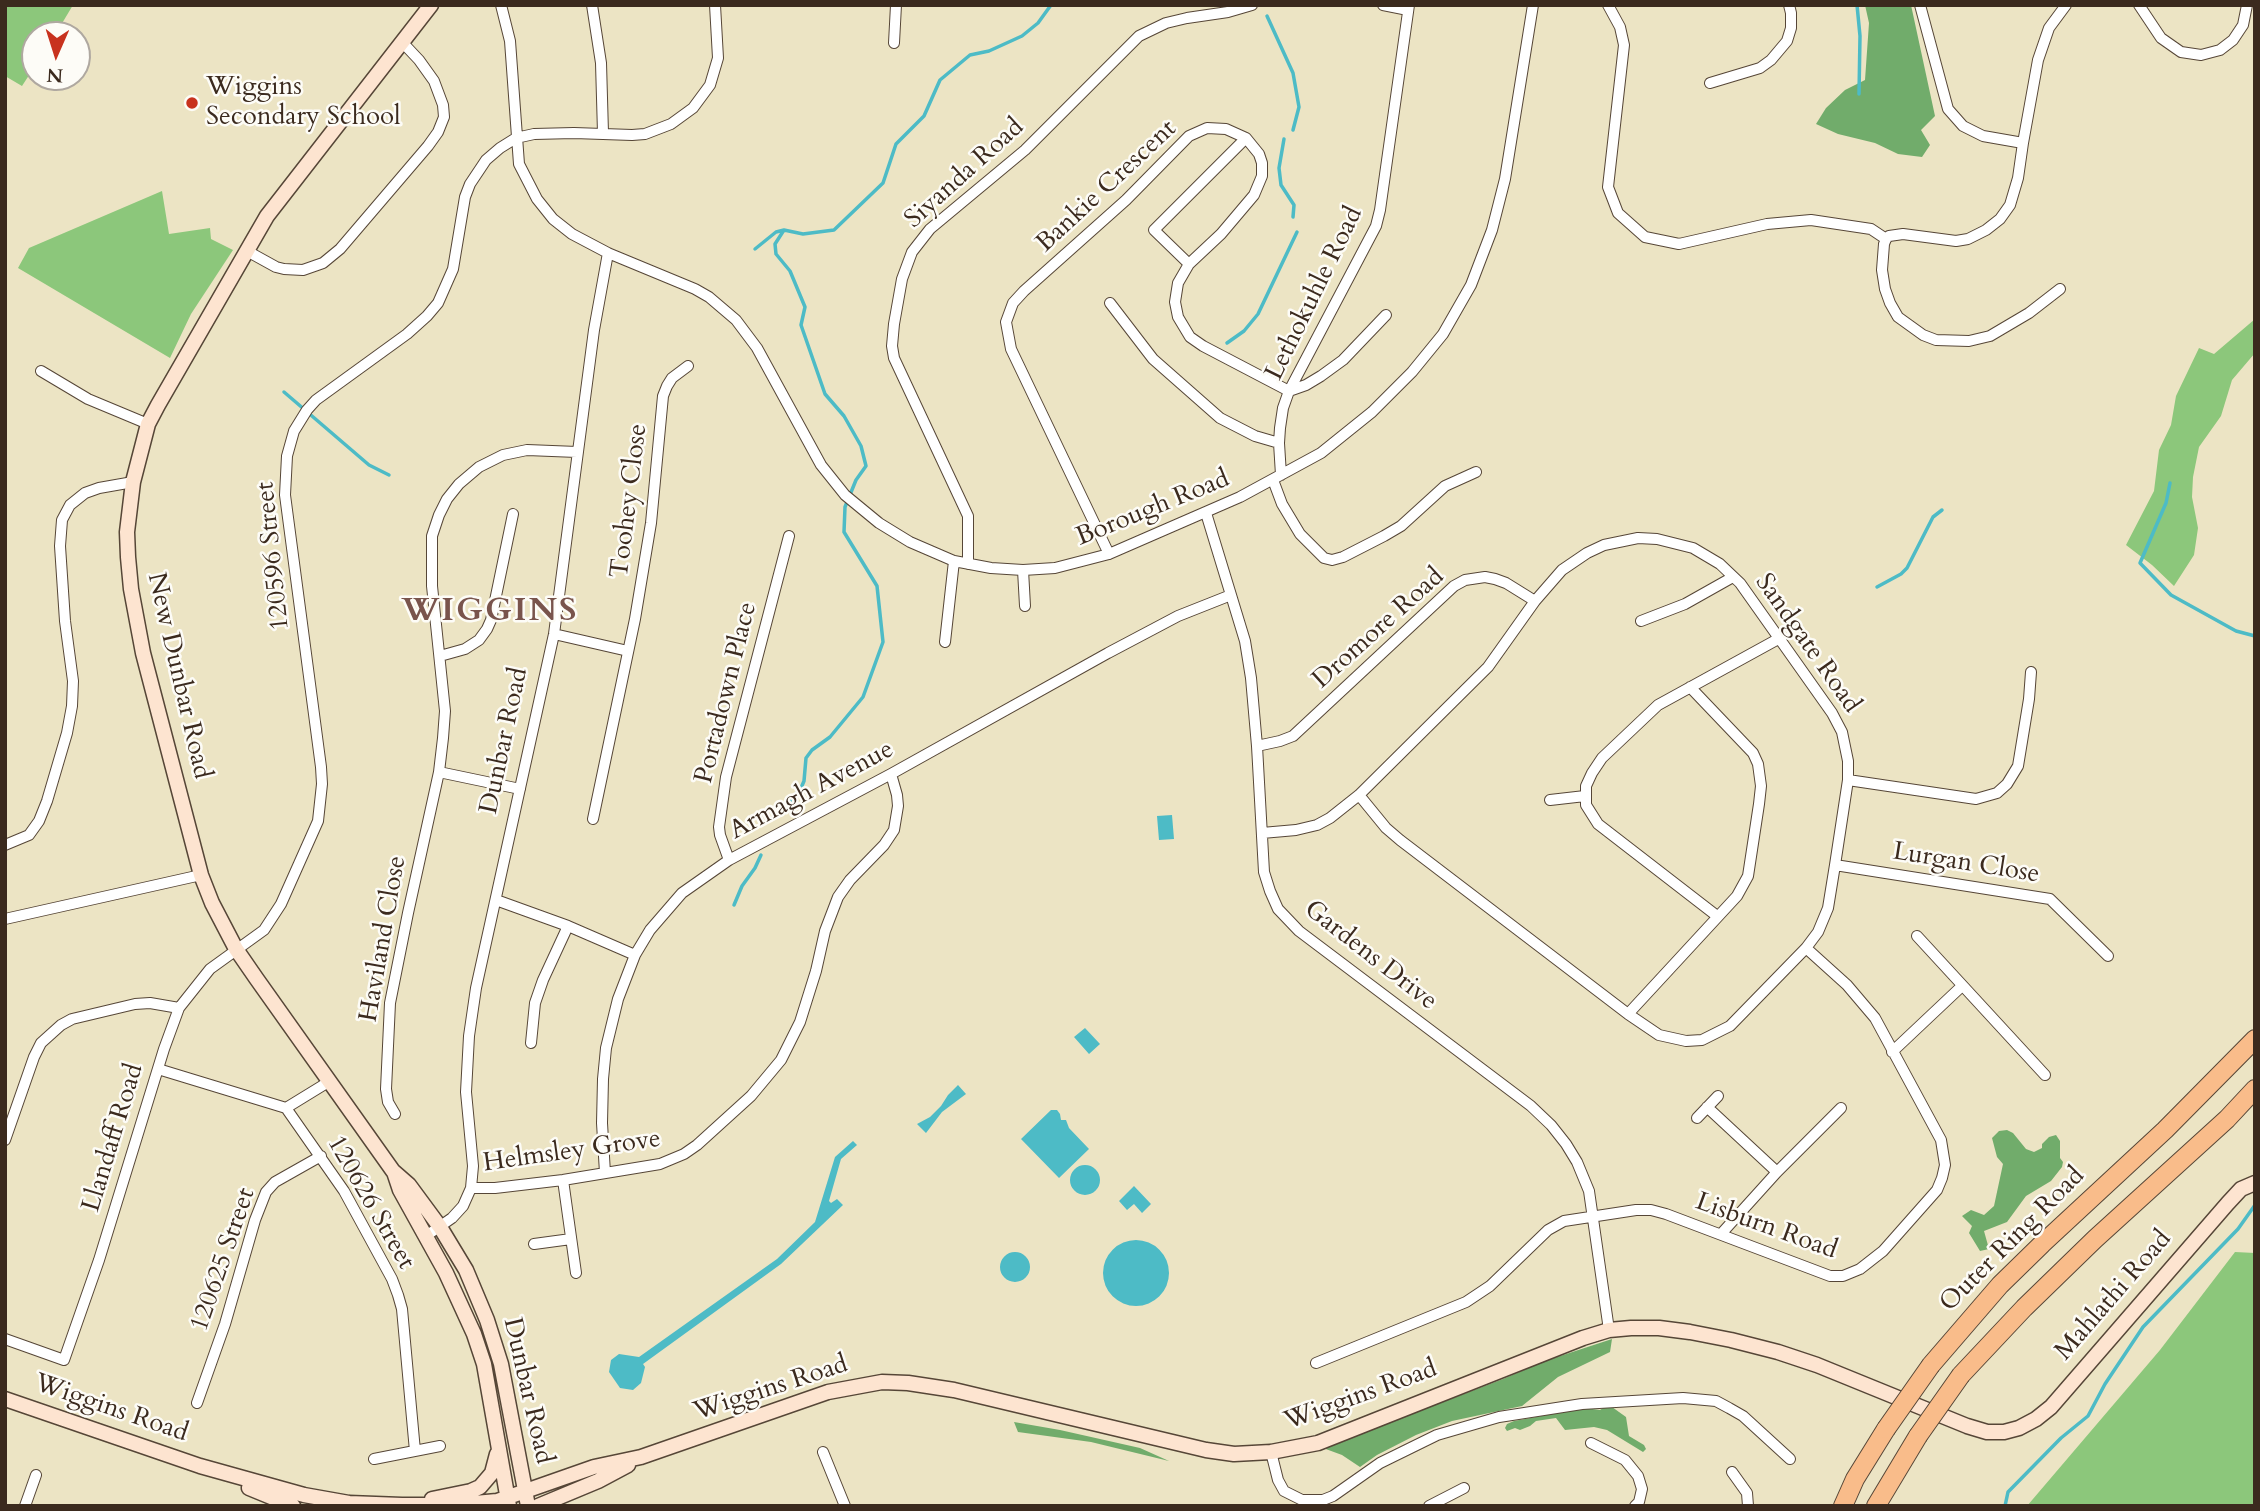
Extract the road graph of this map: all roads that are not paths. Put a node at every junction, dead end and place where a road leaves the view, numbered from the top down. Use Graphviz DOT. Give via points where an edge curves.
graph roads {
  1 [pos="431,5"];
  2 [pos="501,5"];
  3 [pos="592,5"];
  4 [pos="715,5"];
  5 [pos="896,5"];
  6 [pos="1252,5"];
  7 [pos="1383,5"];
  8 [pos="1533,5"];
  9 [pos="1788,5"];
  10 [pos="1920,5"];
  11 [pos="2066,5"];
  12 [pos="2139,5"];
  13 [pos="2247,5"];
  14 [pos="1612,6"];
  15 [pos="1408,7"];
  16 [pos="403,43"];
  17 [pos="894,43"];
  18 [pos="1710,83"];
  19 [pos="603,133"];
  20 [pos="516,138"];
  21 [pos="1246,138"];
  22 [pos="2023,143"];
  23 [pos="1886,239"];
  24 [pos="247,251"];
  25 [pos="608,253"];
  26 [pos="1189,264"];
  27 [pos="2060,289"];
  28 [pos="1110,303"];
  29 [pos="1386,315"];
  30 [pos="688,366"];
  31 [pos="41,371"];
  32 [pos="1289,391"];
  33 [pos="148,424"];
  34 [pos="1279,443"];
  35 [pos="577,452"];
  36 [pos="1476,472"];
  37 [pos="1277,478"];
  38 [pos="133,482"];
  39 [pos="1206,513"];
  40 [pos="513,514"];
  41 [pos="789,536"];
  42 [pos="1109,554"];
  43 [pos="954,561"];
  44 [pos="968,564"];
  45 [pos="1023,570"];
  46 [pos="1733,577"];
  47 [pos="1231,595"];
  48 [pos="1535,601"];
  49 [pos="1025,606"];
  50 [pos="1641,621"];
  51 [pos="554,634"];
  52 [pos="1780,638"];
  53 [pos="944,642"];
  54 [pos="628,651"];
  55 [pos="440,656"];
  56 [pos="2031,672"];
  57 [pos="1690,687"];
  58 [pos="1257,747"];
  59 [pos="439,772"];
  60 [pos="891,774"];
  61 [pos="1848,779"];
  62 [pos="520,789"];
  63 [pos="1359,795"];
  64 [pos="1585,796"];
  65 [pos="1550,800"];
  66 [pos="593,819"];
  67 [pos="1262,833"];
  68 [pos="5,845"];
  69 [pos="729,860"];
  70 [pos="1835,865"];
  71 [pos="201,875"];
  72 [pos="496,900"];
  73 [pos="1717,916"];
  74 [pos="5,919"];
  75 [pos="568,926"];
  76 [pos="1917,936"];
  77 [pos="1806,948"];
  78 [pos="236,949"];
  79 [pos="635,956"];
  80 [pos="2108,956"];
  81 [pos="1962,986"];
  82 [pos="179,1008"];
  83 [pos="1628,1014"];
  84 [pos="2255,1039"];
  85 [pos="531,1043"];
  86 [pos="1892,1052"];
  87 [pos="158,1069"];
  88 [pos="2046,1075"];
  89 [pos="330,1081"];
  90 [pos="2255,1089"];
  91 [pos="1718,1096"];
  92 [pos="1707,1107"];
  93 [pos="286,1108"];
  94 [pos="1841,1108"];
  95 [pos="395,1114"];
  96 [pos="1697,1118"];
  97 [pos="5,1140"];
  98 [pos="321,1156"];
  99 [pos="393,1171"];
  100 [pos="1777,1172"];
  101 [pos="605,1173"];
  102 [pos="563,1180"];
  103 [pos="2255,1183"];
  104 [pos="471,1188"];
  105 [pos="1594,1216"];
  106 [pos="440,1227"];
  107 [pos="1721,1234"];
  108 [pos="426,1236"];
  109 [pos="572,1239"];
  110 [pos="534,1244"];
  111 [pos="576,1273"];
  112 [pos="1609,1330"];
  113 [pos="5,1339"];
  114 [pos="1316,1363"];
  115 [pos="5,1399"];
  116 [pos="197,1403"];
  117 [pos="2004,1432"];
  118 [pos="1591,1443"];
  119 [pos="440,1446"];
  120 [pos="498,1446"];
  121 [pos="415,1451"];
  122 [pos="823,1452"];
  123 [pos="1271,1452"];
  124 [pos="641,1458"];
  125 [pos="374,1459"];
  126 [pos="1790,1459"];
  127 [pos="200,1466"];
  128 [pos="1732,1472"];
  129 [pos="36,1475"];
  130 [pos="1894,1476"];
  131 [pos="1464,1488"];
  132 [pos="526,1499"];
  133 [pos="508,1502"];
  134 [pos="402,1505"];
  135 [pos="26,1506"];
  136 [pos="293,1506"];
  137 [pos="538,1506"];
  138 [pos="845,1506"];
  139 [pos="1429,1506"];
  140 [pos="1635,1506"];
  141 [pos="1748,1506"];
  142 [pos="1843,1506"];
  143 [pos="1877,1506"];
  144 [pos="1885,1506"];
  1 -- 16 [label="street, New Dunbar Road"];
  2 -- 20 [label="street, Borough Road" via="510,41"];
  3 -- 19 [label="street" via="601,64"];
  4 -- 19 [label="street" via="716,66 710,85 693,108 671,124 645,134"];
  5 -- 17 [label="street"];
  6 -- 44 [label="street, Siyanda Road" via="1166,23 1139,36 1025,150 930,229 912,252 894,324 894,358 968,516"];
  7 -- 15 [label="street"];
  8 -- 37 [label="street, Borough Road" via="1504,178 1492,230 1471,285 1443,334 1373,412 1321,453"];
  9 -- 18 [label="street" via="1791,28 1771,60 1760,68"];
  10 -- 22 [label="street" via="1948,109 1963,126 1983,136"];
  11 -- 22 [label="street" via="2049,28 2038,60"];
  12 -- 13 [label="street" via="2161,38 2181,52 2201,55 2220,50 2233,40 2243,25"];
  14 -- 23 [label="street" via="1624,45 1608,187 1618,213 1645,237 1679,244 1767,224 1811,220 1871,229"];
  15 -- 32 [label="street, Lethokuhle Road" via="1376,226"];
  16 -- 24 [label="street, New Dunbar Road" via="267,216"];
  16 -- 24 [label="street" via="434,81 443,105 444,117 428,146 341,249 323,263 284,270"];
  19 -- 20 [label="street"];
  20 -- 25 [label="street, Borough Road" via="519,163 537,199 562,226"];
  20 -- 78 [label="street, 120596 Street" via="485,160 470,184 453,269 438,303 407,334 316,400 294,431 285,495 320,756 321,801 310,843 281,904 264,930"];
  21 -- 26 [label="street" via="1262,163 1259,187 1242,211"];
  21 -- 26 [label="street" via="1154,230"];
  21 -- 42 [label="street, Bankie Crescent" via="1217,127 1189,136 1024,291 1006,321 1011,349"];
  22 -- 23 [label="street" via="2010,205 1986,230 1956,241 1903,234"];
  23 -- 27 [label="street" via="1882,270 1890,303 1909,326 1936,340 1990,336"];
  24 -- 33 [label="street, New Dunbar Road"];
  25 -- 35 [label="street, Dunbar Road"];
  25 -- 43 [label="street, Borough Road" via="695,289 736,320 757,348 806,441 845,495 890,531"];
  26 -- 32 [label="street" via="1175,293 1183,328 1202,346"];
  28 -- 34 [label="street" via="1153,359 1220,418"];
  29 -- 32 [label="street" via="1343,360 1314,381"];
  30 -- 54 [label="street, Toohey Close" via="672,378 663,396 651,523"];
  31 -- 33 [label="street" via="88,399"];
  32 -- 34 [label="street, Lethokuhle Road"];
  33 -- 38 [label="street, New Dunbar Road"];
  34 -- 37 [label="street, Lethokuhle Road"];
  35 -- 51 [label="street, Dunbar Road"];
  35 -- 55 [label="street, Haviland Close" via="527,450 503,455 479,467 447,499 432,536"];
  36 -- 37 [label="street, Lethokuhle Road" via="1445,486 1401,526 1332,560 1300,534 1282,504"];
  37 -- 39 [label="street, Borough Road"];
  38 -- 68 [label="street" via="85,493 70,505 62,520 72,706 39,821 29,835"];
  38 -- 71 [label="street, New Dunbar Road" via="127,532 136,624"];
  39 -- 42 [label="street, Borough Road"];
  39 -- 47 [label="street, Gardens Drive"];
  40 -- 55 [label="street" via="488,629 465,649"];
  41 -- 69 [label="street, Portadown Place" via="726,777 719,827"];
  42 -- 45 [label="street, Borough Road" via="1055,568"];
  43 -- 44 [label="street, Borough Road"];
  43 -- 53 [label="street"];
  44 -- 45 [label="street, Borough Road"];
  45 -- 49 [label="street"];
  46 -- 48 [label="street, Sandgate Road" via="1693,548 1638,538 1604,545 1574,561"];
  46 -- 50 [label="street" via="1685,604"];
  46 -- 52 [label="street, Sandgate Road"];
  47 -- 58 [label="street, Gardens Drive" via="1245,641"];
  47 -- 60 [label="street, Armagh Avenue" via="1178,616"];
  48 -- 58 [label="street, Dromore Road" via="1485,576 1465,580 1293,736"];
  48 -- 63 [label="street, Sandgate Road" via="1488,667"];
  51 -- 54 [label="street"];
  51 -- 62 [label="street, Dunbar Road"];
  52 -- 57 [label="street"];
  52 -- 61 [label="street, Sandgate Road" via="1842,732"];
  54 -- 66 [label="street, Toohey Close"];
  55 -- 59 [label="street, Haviland Close" via="444,711"];
  56 -- 61 [label="street" via="2020,757 2015,774 1997,793 1976,799"];
  57 -- 64 [label="street" via="1658,705 1602,758"];
  57 -- 73 [label="street" via="1753,753 1760,775 1748,876 1737,896"];
  58 -- 67 [label="street, Gardens Drive"];
  59 -- 62 [label="street"];
  59 -- 95 [label="street, Haviland Close" via="390,1003 386,1089"];
  60 -- 69 [label="street, Armagh Avenue"];
  60 -- 101 [label="street, Helmsley Grove" via="898,806 894,830 838,897 806,1005 781,1060 751,1096 684,1154 660,1164"];
  61 -- 70 [label="street, Sandgate Road"];
  62 -- 72 [label="street, Dunbar Road"];
  63 -- 67 [label="street, Sandgate Road" via="1317,825"];
  63 -- 83 [label="street, Sandgate Road" via="1400,840"];
  64 -- 65 [label="street"];
  64 -- 73 [label="street" via="1590,814 1610,836"];
  67 -- 105 [label="street, Gardens Drive" via="1264,872 1278,909 1299,931 1541,1115 1577,1162"];
  69 -- 79 [label="street, Armagh Avenue" via="682,893"];
  70 -- 77 [label="street, Sandgate Road" via="1823,921"];
  70 -- 80 [label="street, Lurgan Close" via="2050,899"];
  71 -- 74 [label="street"];
  71 -- 78 [label="street, New Dunbar Road"];
  72 -- 75 [label="street"];
  72 -- 104 [label="street, Dunbar Road" via="469,1036 466,1092"];
  73 -- 83 [label="street"];
  75 -- 79 [label="street"];
  75 -- 85 [label="street" via="535,1003"];
  76 -- 81 [label="street"];
  77 -- 83 [label="street, Sandgate Road" via="1730,1026 1702,1040 1672,1040"];
  77 -- 86 [label="street, Lisburn Road" via="1860,998"];
  78 -- 82 [label="street, Llandaff Road" via="210,968"];
  78 -- 89 [label="street, New Dunbar Road"];
  79 -- 101 [label="street, Armagh Avenue" via="606,1048"];
  81 -- 86 [label="street"];
  81 -- 88 [label="street"];
  82 -- 87 [label="street, Llandaff Road"];
  82 -- 97 [label="street" via="135,1004 61,1025 34,1056"];
  84 -- 142 [label="highway, Outer Ring Road, bridge" via="2000,1285 1931,1365 1886,1429"];
  86 -- 107 [label="street, Lisburn Road" via="1941,1140 1944,1155 1937,1190 1911,1222 1868,1263 1843,1276 1819,1273"];
  87 -- 93 [label="street"];
  87 -- 113 [label="street, Llandaff Road" via="64,1360"];
  89 -- 93 [label="street"];
  89 -- 99 [label="street, New Dunbar Road"];
  90 -- 130 [label="highway, bridge" via="2024,1308 1961,1375"];
  91 -- 92 [label="street"];
  92 -- 96 [label="street"];
  92 -- 100 [label="street"];
  93 -- 98 [label="street, 120626 Street"];
  94 -- 100 [label="street"];
  98 -- 116 [label="street, 120625 Street" via="266,1192"];
  98 -- 121 [label="street, 120626 Street" via="366,1230 398,1295"];
  99 -- 106 [label="street, New Dunbar Road" via="410,1185"];
  99 -- 108 [label="street, New Dunbar Road"];
  100 -- 107 [label="street"];
  101 -- 102 [label="street, Helmsley Grove"];
  102 -- 104 [label="street, Helmsley Grove"];
  102 -- 109 [label="street"];
  103 -- 117 [label="street, Mahlathi Road" via="2241,1189 2228,1203 2051,1407 2036,1419"];
  104 -- 106 [label="street" via="463,1206"];
  105 -- 107 [label="street, Lisburn Road" via="1651,1210"];
  105 -- 112 [label="street, Gardens Drive"];
  105 -- 114 [label="street, Lisburn Road" via="1564,1221 1548,1230 1490,1286 1466,1302"];
  106 -- 108 [label="street"];
  106 -- 132 [label="street, Dunbar Road" via="466,1270 491,1331"];
  108 -- 120 [label="street, Dunbar Road" via="474,1334"];
  109 -- 110 [label="street"];
  109 -- 111 [label="street"];
  112 -- 117 [label="street, Wiggins Road" via="1659,1328 1731,1340 1817,1365 1967,1426"];
  112 -- 123 [label="street, Wiggins Road" via="1318,1443"];
  115 -- 127 [label="street, Wiggins Road"];
  118 -- 140 [label="street" via="1625,1460 1638,1476 1642,1489"];
  119 -- 121 [label="street"];
  120 -- 133 [label="street, Dunbar Road"];
  120 -- 134 [label="street" via="492,1473 480,1488"];
  121 -- 125 [label="street"];
  122 -- 138 [label="street"];
  123 -- 124 [label="street, Wiggins Road" via="1206,1451 954,1390 882,1382 828,1392"];
  123 -- 126 [label="street" via="1284,1491 1302,1500 1323,1500 1407,1448 1499,1417 1582,1404 1683,1398 1716,1401 1744,1416"];
  124 -- 132 [label="street, Wiggins Road" via="594,1467"];
  124 -- 137 [label="street, Wiggins Road"];
  127 -- 134 [label="street, Wiggins Road" via="304,1495"];
  127 -- 136 [label="street, Wiggins Road"];
  128 -- 141 [label="street" via="1747,1493"];
  129 -- 135 [label="street"];
  130 -- 143 [label="highway"];
  130 -- 144 [label="highway"];
  131 -- 139 [label="street"];
  132 -- 133 [label="street, Wiggins Road"];
  133 -- 134 [label="street, Wiggins Road"];
}
